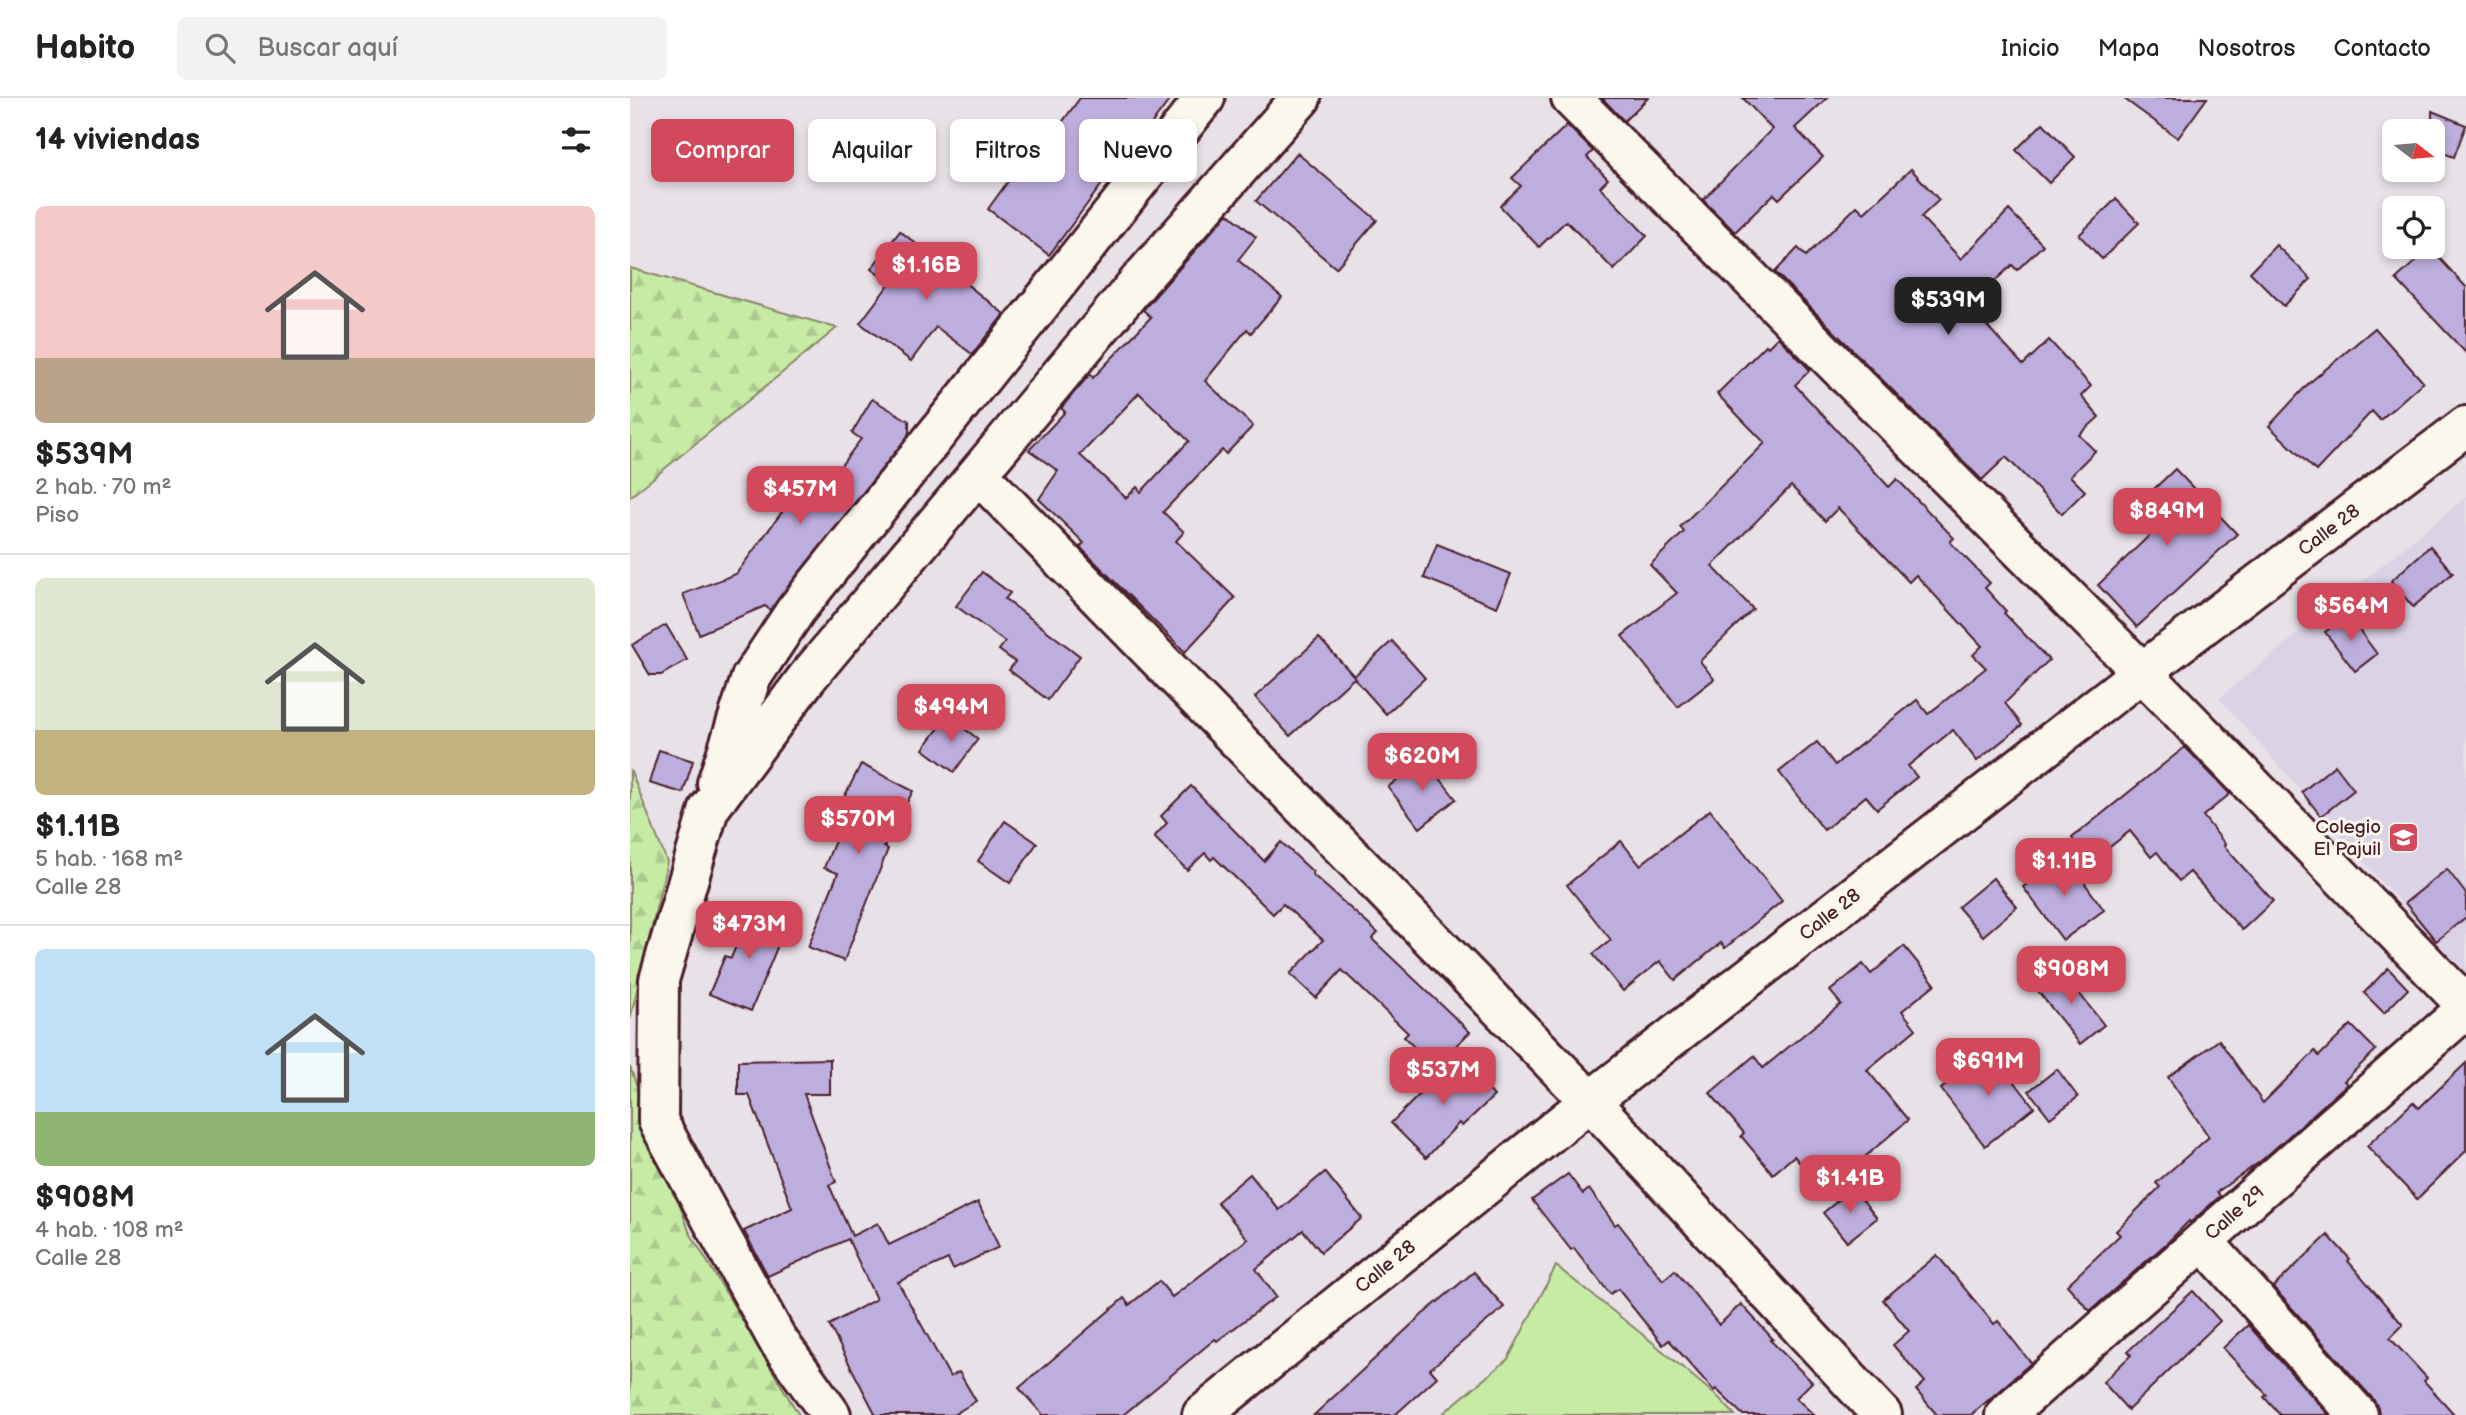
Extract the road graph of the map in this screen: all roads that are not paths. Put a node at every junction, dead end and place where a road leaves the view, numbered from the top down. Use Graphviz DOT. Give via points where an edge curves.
graph roads {
  1 [pos="1205,98"];
  2 [pos="1301,98"];
  3 [pos="1570,98"];
  4 [pos="2466,426"];
  5 [pos="979,475"];
  6 [pos="2142,672"];
  7 [pos="709,809"];
  8 [pos="2466,1007"];
  9 [pos="1590,1101"];
  10 [pos="2203,1241"];
  11 [pos="831,1415"];
  12 [pos="1202,1415"];
  13 [pos="1882,1415"];
  14 [pos="2005,1415"];
  15 [pos="2358,1415"];
  1 -- 7 [label="street" via="796,610 751,678"];
  2 -- 5 [label="street" via="1140,280"];
  3 -- 6 [label="street"];
  4 -- 6 [label="street, Calle 28"];
  5 -- 7 [label="street" via="806,679"];
  5 -- 9 [label="street"];
  6 -- 8 [label="street"];
  6 -- 9 [label="street, Calle 28"];
  7 -- 11 [label="street" via="659,980 658,1121 776,1339"];
  8 -- 10 [label="street, Calle 29"];
  9 -- 12 [label="street, Calle 28"];
  9 -- 13 [label="street"];
  10 -- 14 [label="street, Calle 29"];
  10 -- 15 [label="street"];
}
